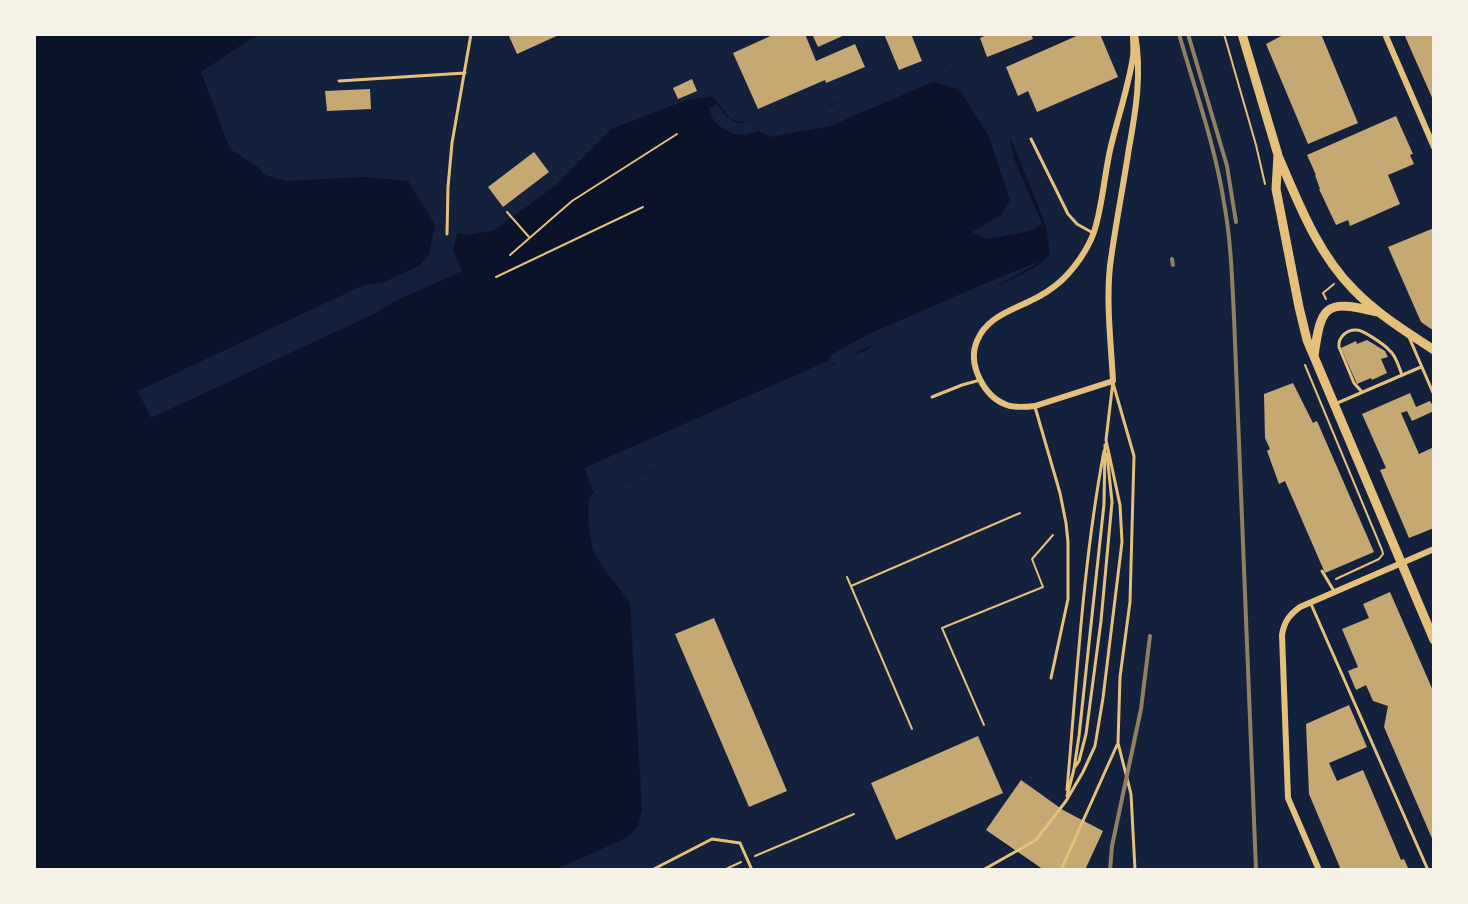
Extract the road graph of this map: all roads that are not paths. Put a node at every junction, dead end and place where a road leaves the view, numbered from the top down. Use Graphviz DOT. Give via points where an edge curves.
graph roads {
  1 [pos="471,34"];
  2 [pos="1134,34"];
  3 [pos="1242,34"];
  4 [pos="1385,34"];
  5 [pos="465,73"];
  6 [pos="339,81"];
  7 [pos="1031,139"];
  8 [pos="1434,147"];
  9 [pos="1278,155"];
  10 [pos="1093,233"];
  11 [pos="447,234"];
  12 [pos="1380,313"];
  13 [pos="1407,332"];
  14 [pos="1434,350"];
  15 [pos="1314,357"];
  16 [pos="1421,367"];
  17 [pos="1402,375"];
  18 [pos="980,380"];
  19 [pos="1113,381"];
  20 [pos="1362,392"];
  21 [pos="1434,395"];
  22 [pos="932,397"];
  23 [pos="1334,405"];
  24 [pos="1035,406"];
  25 [pos="1106,440"];
  26 [pos="1434,549"];
  27 [pos="1400,563"];
  28 [pos="1322,571"];
  29 [pos="1334,591"];
  30 [pos="1310,602"];
  31 [pos="1434,640"];
  32 [pos="1051,678"];
  33 [pos="1118,743"];
  34 [pos="1074,769"];
  35 [pos="1066,801"];
  36 [pos="652,870"];
  37 [pos="752,870"];
  38 [pos="983,870"];
  39 [pos="1061,870"];
  40 [pos="1135,870"];
  41 [pos="1319,870"];
  42 [pos="1428,870"];
  1 -- 5 [label="lane"];
  2 -- 10 [label="street" via="1133,56"];
  2 -- 19 [label="street" via="1138,60 1136,112 1110,267"];
  3 -- 9 [label="main road"];
  4 -- 8 [label="street"];
  5 -- 6 [label="lane"];
  5 -- 11 [label="lane" via="452,143"];
  7 -- 10 [label="lane" via="1068,214"];
  9 -- 12 [label="main road" via="1326,255 1353,289"];
  9 -- 15 [label="main road" via="1276,189 1302,323"];
  10 -- 18 [label="street" via="1061,280 1044,294 1001,315 982,331 974,356"];
  12 -- 13 [label="main road"];
  12 -- 15 [label="main road" via="1346,306 1331,308 1321,320"];
  13 -- 14 [label="main road"];
  13 -- 16 [label="lane"];
  15 -- 23 [label="main road"];
  16 -- 17 [label="lane"];
  16 -- 21 [label="lane"];
  17 -- 20 [label="lane"];
  17 -- 20 [label="lane" via="1389,349 1361,331 1349,331 1338,343 1354,383"];
  18 -- 22 [label="lane"];
  18 -- 24 [label="street" via="1008,405"];
  19 -- 24 [label="street"];
  19 -- 25 [label="lane"];
  19 -- 33 [label="lane" via="1134,456 1130,602 1120,677"];
  20 -- 23 [label="lane"];
  23 -- 27 [label="main road"];
  24 -- 32 [label="lane" via="1060,493 1068,542 1068,599"];
  25 -- 34 [label="lane" via="1104,504"];
  25 -- 34 [label="lane" via="1112,502 1102,609 1086,734"];
  25 -- 35 [label="lane" via="1087,557"];
  25 -- 35 [label="lane" via="1120,505 1122,542 1095,746"];
  26 -- 27 [label="street"];
  27 -- 29 [label="street"];
  27 -- 31 [label="main road"];
  28 -- 29 [label="lane"];
  29 -- 30 [label="street"];
  30 -- 41 [label="street" via="1289,615 1282,636 1288,798"];
  30 -- 42 [label="lane"];
  33 -- 39 [label="lane"];
  33 -- 40 [label="lane" via="1131,794"];
  34 -- 35 [label="lane"];
  35 -- 38 [label="lane" via="1036,840"];
  36 -- 37 [label="lane" via="712,839 740,843"];
}
